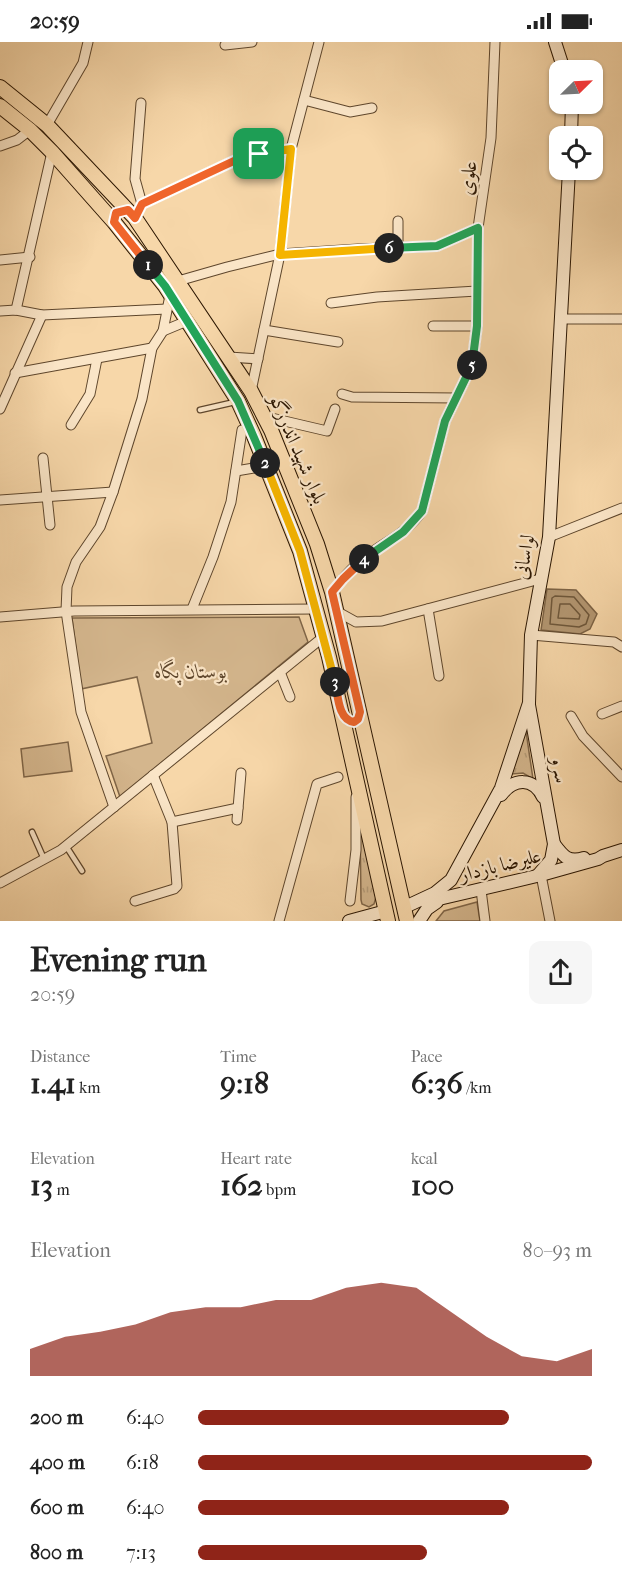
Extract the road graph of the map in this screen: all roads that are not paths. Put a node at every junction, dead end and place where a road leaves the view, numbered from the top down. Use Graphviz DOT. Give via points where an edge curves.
graph roads {
  1 [pos="88,42"];
  2 [pos="252,42"];
  3 [pos="319,42"];
  4 [pos="495,42"];
  5 [pos="555,42"];
  6 [pos="225,45"];
  7 [pos="561,60"];
  8 [pos="0,87"];
  9 [pos="304,100"];
  10 [pos="141,103"];
  11 [pos="0,106"];
  12 [pos="372,108"];
  13 [pos="46,125"];
  14 [pos="30,130"];
  15 [pos="0,146"];
  16 [pos="291,149"];
  17 [pos="52,152"];
  18 [pos="568,180"];
  19 [pos="142,204"];
  20 [pos="132,214"];
  21 [pos="398,221"];
  22 [pos="114,222"];
  23 [pos="478,228"];
  24 [pos="398,248"];
  25 [pos="280,255"];
  26 [pos="30,257"];
  27 [pos="0,260"];
  28 [pos="178,281"];
  29 [pos="477,291"];
  30 [pos="169,302"];
  31 [pos="331,303"];
  32 [pos="16,310"];
  33 [pos="0,311"];
  34 [pos="42,315"];
  35 [pos="560,319"];
  36 [pos="622,319"];
  37 [pos="187,321"];
  38 [pos="433,326"];
  39 [pos="477,326"];
  40 [pos="264,330"];
  41 [pos="163,331"];
  42 [pos="338,342"];
  43 [pos="152,348"];
  44 [pos="229,357"];
  45 [pos="258,358"];
  46 [pos="97,359"];
  47 [pos="15,373"];
  48 [pos="251,391"];
  49 [pos="342,394"];
  50 [pos="456,398"];
  51 [pos="238,401"];
  52 [pos="0,409"];
  53 [pos="335,409"];
  54 [pos="200,410"];
  55 [pos="263,416"];
  56 [pos="72,425"];
  57 [pos="242,430"];
  58 [pos="43,458"];
  59 [pos="266,466"];
  60 [pos="236,471"];
  61 [pos="113,492"];
  62 [pos="47,496"];
  63 [pos="0,500"];
  64 [pos="622,508"];
  65 [pos="50,525"];
  66 [pos="549,537"];
  67 [pos="540,579"];
  68 [pos="332,592"];
  69 [pos="192,609"];
  70 [pos="315,609"];
  71 [pos="428,609"];
  72 [pos="66,611"];
  73 [pos="338,612"];
  74 [pos="0,617"];
  75 [pos="531,635"];
  76 [pos="322,638"];
  77 [pos="622,647"];
  78 [pos="280,672"];
  79 [pos="439,676"];
  80 [pos="290,697"];
  81 [pos="529,704"];
  82 [pos="622,706"];
  83 [pos="360,712"];
  84 [pos="602,714"];
  85 [pos="342,716"];
  86 [pos="571,716"];
  87 [pos="241,773"];
  88 [pos="153,776"];
  89 [pos="338,777"];
  90 [pos="622,777"];
  91 [pos="357,780"];
  92 [pos="114,807"];
  93 [pos="238,808"];
  94 [pos="547,810"];
  95 [pos="237,820"];
  96 [pos="172,822"];
  97 [pos="480,827"];
  98 [pos="32,832"];
  99 [pos="554,844"];
  100 [pos="66,846"];
  101 [pos="622,850"];
  102 [pos="603,856"];
  103 [pos="44,859"];
  104 [pos="82,871"];
  105 [pos="538,876"];
  106 [pos="451,880"];
  107 [pos="0,883"];
  108 [pos="481,890"];
  109 [pos="466,893"];
  110 [pos="441,899"];
  111 [pos="135,901"];
  112 [pos="350,901"];
  113 [pos="406,914"];
  114 [pos="387,916"];
  115 [pos="279,921"];
  116 [pos="349,921"];
  117 [pos="419,921"];
  118 [pos="485,921"];
  119 [pos="550,921"];
  1 -- 13 [label="street" via="83,63"];
  2 -- 6 [label="street"];
  3 -- 9 [label="street"];
  4 -- 23 [label="street, علوی" via="491,138"];
  5 -- 7 [label="main road"];
  8 -- 13 [label="main road, بلوار شهید اندرزگو"];
  9 -- 12 [label="street" via="350,112"];
  9 -- 16 [label="street"];
  10 -- 19 [label="street" via="135,179"];
  11 -- 14 [label="main road, بلوار شهید اندرزگو"];
  13 -- 20 [label="main road, بلوار شهید اندرزگو"];
  14 -- 15 [label="street"];
  14 -- 17 [label="main road, بلوار شهید اندرزگو"];
  16 -- 19 [label="street" via="236,160"];
  16 -- 25 [label="street"];
  17 -- 22 [label="main road, بلوار شهید اندرزگو"];
  17 -- 26 [label="street"];
  18 -- 35 [label="main road, لواسانی"];
  19 -- 20 [label="street"];
  20 -- 22 [label="main road" via="116,213"];
  20 -- 28 [label="main road, بلوار شهید اندرزگو"];
  21 -- 24 [label="street"];
  22 -- 30 [label="main road, بلوار شهید اندرزگو"];
  23 -- 24 [label="street" via="437,246"];
  23 -- 29 [label="street, علوی"];
  24 -- 25 [label="street"];
  25 -- 28 [label="street"];
  25 -- 40 [label="street"];
  26 -- 27 [label="street"];
  26 -- 32 [label="street"];
  28 -- 44 [label="main road, بلوار شهید اندرزگو"];
  29 -- 31 [label="street"];
  29 -- 39 [label="street, علوی"];
  30 -- 34 [label="street"];
  30 -- 37 [label="main road, بلوار شهید اندرزگو"];
  30 -- 41 [label="street"];
  32 -- 33 [label="street"];
  32 -- 34 [label="street"];
  34 -- 47 [label="street"];
  35 -- 36 [label="street"];
  35 -- 66 [label="main road, لواسانی"];
  37 -- 41 [label="street"];
  37 -- 51 [label="main road, بلوار شهید اندرزگو"];
  38 -- 39 [label="street"];
  39 -- 50 [label="street, علوی" via="472,365"];
  40 -- 42 [label="street"];
  40 -- 45 [label="street"];
  41 -- 43 [label="street"];
  43 -- 46 [label="street"];
  43 -- 61 [label="street" via="142,399"];
  44 -- 45 [label="street"];
  44 -- 48 [label="main road, بلوار شهید اندرزگو"];
  45 -- 48 [label="street"];
  46 -- 47 [label="street"];
  46 -- 56 [label="street" via="90,394"];
  47 -- 52 [label="street"];
  48 -- 55 [label="main road, بلوار شهید اندرزگو"];
  49 -- 50 [label="street"];
  50 -- 68 [label="street, علوی" via="445,421 422,511 403,532 366,556"];
  51 -- 54 [label="lane"];
  51 -- 59 [label="main road, بلوار شهید اندرزگو"];
  53 -- 55 [label="street" via="327,431"];
  55 -- 68 [label="main road, بلوار شهید اندرزگو" via="317,544"];
  57 -- 60 [label="street"];
  58 -- 62 [label="street"];
  59 -- 60 [label="street"];
  59 -- 70 [label="main road, بلوار شهید اندرزگو" via="300,551"];
  60 -- 69 [label="street" via="231,502"];
  61 -- 62 [label="street"];
  61 -- 72 [label="street" via="100,527 76,562 67,588"];
  62 -- 63 [label="street"];
  62 -- 65 [label="street"];
  64 -- 66 [label="street"];
  66 -- 67 [label="main road, لواسانی"];
  67 -- 71 [label="street"];
  67 -- 75 [label="main road, لواسانی"];
  68 -- 73 [label="main road, بلوار شهید اندرزگو"];
  69 -- 70 [label="street"];
  69 -- 72 [label="street"];
  70 -- 76 [label="main road, بلوار شهید اندرزگو"];
  71 -- 73 [label="street" via="382,621 356,622"];
  71 -- 79 [label="street"];
  72 -- 74 [label="street"];
  72 -- 92 [label="street" via="81,712"];
  73 -- 83 [label="main road, بلوار شهید اندرزگو"];
  75 -- 77 [label="street" via="614,642"];
  75 -- 81 [label="main road, لواسانی"];
  76 -- 78 [label="street"];
  76 -- 85 [label="main road, بلوار شهید اندرزگو"];
  78 -- 80 [label="street"];
  78 -- 88 [label="street"];
  81 -- 94 [label="main road, سرو"];
  81 -- 97 [label="main road, لواسانی" via="501,788"];
  82 -- 84 [label="street"];
  83 -- 85 [label="main road" via="354,722 347,722"];
  83 -- 113 [label="main road, بلوار شهید اندرزگو"];
  85 -- 91 [label="main road, بلوار شهید اندرزگو"];
  86 -- 90 [label="street" via="583,736"];
  87 -- 93 [label="street"];
  88 -- 92 [label="street"];
  88 -- 96 [label="street"];
  89 -- 115 [label="street" via="317,784"];
  91 -- 112 [label="street" via="356,850"];
  91 -- 114 [label="main road, بلوار شهید اندرزگو"];
  92 -- 100 [label="street"];
  93 -- 95 [label="street"];
  93 -- 96 [label="street"];
  94 -- 97 [label="main road" via="535,786 525,781 513,783"];
  94 -- 99 [label="main road, سرو"];
  96 -- 111 [label="street" via="177,886"];
  97 -- 106 [label="main road, لواسانی"];
  98 -- 103 [label="lane"];
  99 -- 102 [label="main road, علیرضا بازدار" via="574,861"];
  99 -- 105 [label="main road" via="551,860"];
  100 -- 103 [label="street"];
  100 -- 104 [label="lane"];
  101 -- 102 [label="main road, علیرضا بازدار"];
  102 -- 105 [label="main road, علیرضا بازدار"];
  103 -- 107 [label="street"];
  105 -- 108 [label="main road, علیرضا بازدار"];
  105 -- 119 [label="street"];
  106 -- 109 [label="main road" via="453,890"];
  106 -- 113 [label="main road, لواسانی"];
  108 -- 109 [label="main road, علیرضا بازدار"];
  108 -- 118 [label="street"];
  109 -- 110 [label="main road, علیرضا بازدار"];
  110 -- 113 [label="main road, علیرضا بازدار"];
  110 -- 117 [label="main road"];
  113 -- 114 [label="main road"];
  114 -- 116 [label="main road"];
}
